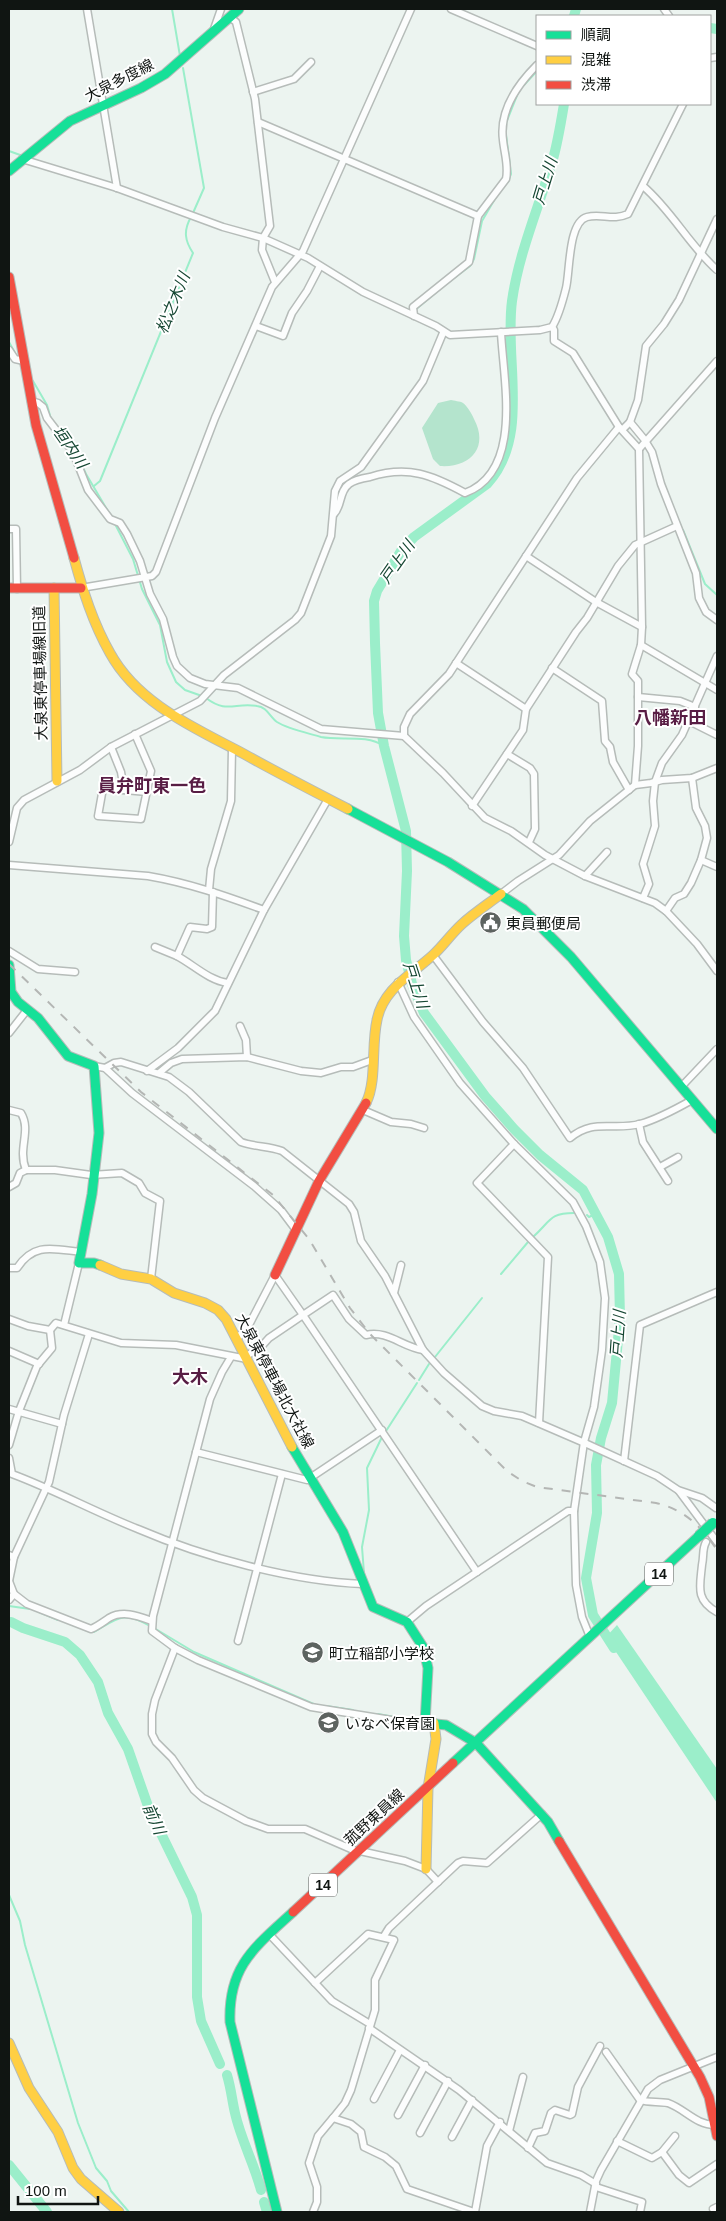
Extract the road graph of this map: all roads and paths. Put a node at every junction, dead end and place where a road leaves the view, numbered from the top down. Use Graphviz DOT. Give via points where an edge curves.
graph roads {
  1 [pos="87,9"];
  2 [pos="221,9"];
  3 [pos="239,9"];
  4 [pos="411,9"];
  5 [pos="451,9"];
  6 [pos="231,18"];
  7 [pos="212,34"];
  8 [pos="536,46"];
  9 [pos="311,62"];
  10 [pos="536,66"];
  11 [pos="253,92"];
  12 [pos="683,105"];
  13 [pos="104,106"];
  14 [pos="258,122"];
  15 [pos="24,157"];
  16 [pos="346,158"];
  17 [pos="9,171"];
  18 [pos="117,186"];
  19 [pos="644,186"];
  20 [pos="478,216"];
  21 [pos="717,219"];
  22 [pos="265,237"];
  23 [pos="302,253"];
  24 [pos="700,255"];
  25 [pos="320,266"];
  26 [pos="717,270"];
  27 [pos="9,276"];
  28 [pos="275,282"];
  29 [pos="414,316"];
  30 [pos="256,326"];
  31 [pos="552,327"];
  32 [pos="503,332"];
  33 [pos="443,333"];
  34 [pos="9,350"];
  35 [pos="24,361"];
  36 [pos="717,361"];
  37 [pos="31,401"];
  38 [pos="630,422"];
  39 [pos="621,428"];
  40 [pos="647,442"];
  41 [pos="639,449"];
  42 [pos="334,514"];
  43 [pos="677,526"];
  44 [pos="9,529"];
  45 [pos="640,543"];
  46 [pos="526,556"];
  47 [pos="144,577"];
  48 [pos="13,588"];
  49 [pos="54,588"];
  50 [pos="81,588"];
  51 [pos="596,602"];
  52 [pos="717,620"];
  53 [pos="642,627"];
  54 [pos="641,645"];
  55 [pos="717,656"];
  56 [pos="456,663"];
  57 [pos="552,668"];
  58 [pos="705,684"];
  59 [pos="214,685"];
  60 [pos="717,690"];
  61 [pos="638,697"];
  62 [pos="695,707"];
  63 [pos="526,709"];
  64 [pos="170,716"];
  65 [pos="689,721"];
  66 [pos="135,734"];
  67 [pos="404,736"];
  68 [pos="717,736"];
  69 [pos="111,747"];
  70 [pos="232,749"];
  71 [pos="508,754"];
  72 [pos="717,768"];
  73 [pos="692,778"];
  74 [pos="57,781"];
  75 [pos="655,782"];
  76 [pos="635,785"];
  77 [pos="124,790"];
  78 [pos="629,790"];
  79 [pos="147,792"];
  80 [pos="328,799"];
  81 [pos="472,806"];
  82 [pos="9,842"];
  83 [pos="529,842"];
  84 [pos="607,852"];
  85 [pos="554,859"];
  86 [pos="701,860"];
  87 [pos="9,865"];
  88 [pos="717,867"];
  89 [pos="585,876"];
  90 [pos="211,891"];
  91 [pos="501,894"];
  92 [pos="643,898"];
  93 [pos="264,910"];
  94 [pos="666,911"];
  95 [pos="155,947"];
  96 [pos="9,951"];
  97 [pos="433,955"];
  98 [pos="177,956"];
  99 [pos="9,965"];
  100 [pos="75,972"];
  101 [pos="717,972"];
  102 [pos="399,982"];
  103 [pos="228,983"];
  104 [pos="27,1010"];
  105 [pos="240,1026"];
  106 [pos="9,1033"];
  107 [pos="717,1049"];
  108 [pos="247,1057"];
  109 [pos="372,1060"];
  110 [pos="94,1066"];
  111 [pos="105,1068"];
  112 [pos="147,1071"];
  113 [pos="158,1073"];
  114 [pos="682,1086"];
  115 [pos="692,1100"];
  116 [pos="9,1110"];
  117 [pos="363,1110"];
  118 [pos="639,1124"];
  119 [pos="424,1128"];
  120 [pos="717,1129"];
  121 [pos="514,1144"];
  122 [pos="678,1157"];
  123 [pos="660,1168"];
  124 [pos="26,1170"];
  125 [pos="94,1174"];
  126 [pos="668,1181"];
  127 [pos="320,1182"];
  128 [pos="9,1187"];
  129 [pos="296,1230"];
  130 [pos="80,1257"];
  131 [pos="401,1265"];
  132 [pos="9,1268"];
  133 [pos="275,1275"];
  134 [pos="151,1279"];
  135 [pos="717,1292"];
  136 [pos="394,1293"];
  137 [pos="303,1315"];
  138 [pos="9,1318"];
  139 [pos="64,1324"];
  140 [pos="50,1330"];
  141 [pos="89,1334"];
  142 [pos="237,1339"];
  143 [pos="423,1350"];
  144 [pos="9,1351"];
  145 [pos="231,1357"];
  146 [pos="246,1358"];
  147 [pos="39,1364"];
  148 [pos="9,1409"];
  149 [pos="19,1411"];
  150 [pos="539,1423"];
  151 [pos="62,1424"];
  152 [pos="382,1430"];
  153 [pos="585,1443"];
  154 [pos="9,1445"];
  155 [pos="196,1452"];
  156 [pos="9,1458"];
  157 [pos="623,1460"];
  158 [pos="282,1474"];
  159 [pos="310,1478"];
  160 [pos="47,1487"];
  161 [pos="678,1490"];
  162 [pos="715,1505"];
  163 [pos="574,1510"];
  164 [pos="715,1521"];
  165 [pos="703,1539"];
  166 [pos="172,1542"];
  167 [pos="717,1542"];
  168 [pos="12,1556"];
  169 [pos="257,1568"];
  170 [pos="477,1572"];
  171 [pos="9,1581"];
  172 [pos="363,1584"];
  173 [pos="14,1594"];
  174 [pos="9,1600"];
  175 [pos="717,1612"];
  176 [pos="407,1622"];
  177 [pos="152,1626"];
  178 [pos="592,1635"];
  179 [pos="238,1641"];
  180 [pos="175,1648"];
  181 [pos="430,1723"];
  182 [pos="476,1743"];
  183 [pos="428,1788"];
  184 [pos="542,1814"];
  185 [pos="359,1851"];
  186 [pos="426,1869"];
  187 [pos="438,1882"];
  188 [pos="270,1935"];
  189 [pos="384,1936"];
  190 [pos="315,1983"];
  191 [pos="369,2026"];
  192 [pos="9,2043"];
  193 [pos="600,2046"];
  194 [pos="400,2050"];
  195 [pos="606,2052"];
  196 [pos="717,2057"];
  197 [pos="425,2065"];
  198 [pos="696,2066"];
  199 [pos="523,2077"];
  200 [pos="448,2081"];
  201 [pos="374,2099"];
  202 [pos="472,2100"];
  203 [pos="640,2100"];
  204 [pos="398,2115"];
  205 [pos="333,2118"];
  206 [pos="500,2122"];
  207 [pos="715,2124"];
  208 [pos="509,2131"];
  209 [pos="420,2133"];
  210 [pos="674,2136"];
  211 [pos="717,2136"];
  212 [pos="452,2137"];
  213 [pos="617,2141"];
  214 [pos="528,2148"];
  215 [pos="662,2152"];
  216 [pos="717,2164"];
  217 [pos="596,2185"];
  218 [pos="119,2212"];
  219 [pos="277,2212"];
  220 [pos="312,2212"];
  221 [pos="475,2212"];
  222 [pos="590,2212"];
  223 [pos="640,2212"];
  1 -- 13 [label="street"];
  2 -- 7 [label="street"];
  3 -- 6 [label="street, 大泉多度線"];
  4 -- 16 [label="street"];
  5 -- 8 [label="street"];
  6 -- 7 [label="street, 大泉多度線"];
  6 -- 11 [label="street" via="236,22"];
  7 -- 13 [label="street, 大泉多度線" via="165,74"];
  9 -- 11 [label="street" via="294,79"];
  10 -- 20 [label="street" via="522,81 504,117 502,137 508,172 506,178"];
  11 -- 14 [label="street"];
  12 -- 19 [label="street"];
  13 -- 15 [label="street, 大泉多度線" via="70,121"];
  13 -- 18 [label="street"];
  14 -- 16 [label="street"];
  14 -- 22 [label="street" via="270,226"];
  15 -- 17 [label="street, 大泉多度線"];
  15 -- 18 [label="street"];
  16 -- 20 [label="street"];
  16 -- 23 [label="street"];
  18 -- 22 [label="street" via="192,215"];
  19 -- 24 [label="street" via="661,201"];
  19 -- 31 [label="street" via="628,214 612,218 587,216 580,221 572,240 566,287"];
  20 -- 29 [label="street" via="468,262 413,308"];
  21 -- 24 [label="street"];
  22 -- 23 [label="street"];
  22 -- 28 [label="street" via="264,260"];
  23 -- 25 [label="street"];
  23 -- 28 [label="street"];
  24 -- 26 [label="street"];
  24 -- 38 [label="street" via="674,309 646,346 640,393"];
  25 -- 29 [label="street"];
  25 -- 30 [label="street" via="292,313 283,336"];
  27 -- 35 [label="street"];
  28 -- 30 [label="street"];
  29 -- 33 [label="street"];
  30 -- 47 [label="street" via="215,418 156,572"];
  31 -- 32 [label="street"];
  31 -- 39 [label="street" via="554,341 573,353"];
  32 -- 33 [label="street" via="461,336"];
  32 -- 42 [label="street" via="506,430 491,471 480,484 465,493 428,475 388,471 348,484"];
  33 -- 42 [label="street" via="423,380 361,467 340,481 335,491"];
  34 -- 35 [label="street" via="15,359"];
  35 -- 37 [label="street"];
  36 -- 40 [label="street"];
  37 -- 47 [label="street" via="43,406 47,418 73,452 88,490 115,521 140,561"];
  37 -- 50 [label="street"];
  38 -- 39 [label="street"];
  38 -- 40 [label="street"];
  39 -- 41 [label="street"];
  39 -- 46 [label="street" via="577,478"];
  40 -- 41 [label="street"];
  40 -- 43 [label="street"];
  41 -- 45 [label="street"];
  42 -- 59 [label="street" via="331,536 301,613"];
  43 -- 45 [label="street"];
  43 -- 52 [label="street" via="696,573 699,598 706,612"];
  44 -- 48 [label="street" via="16,529"];
  45 -- 51 [label="street" via="618,566"];
  45 -- 53 [label="street"];
  46 -- 51 [label="street"];
  46 -- 56 [label="street"];
  47 -- 50 [label="street"];
  47 -- 59 [label="street" via="163,619 177,666 198,682"];
  48 -- 49 [label="street"];
  49 -- 50 [label="street, 大泉東停車場線旧道"];
  49 -- 74 [label="street, 大泉東停車場線旧道"];
  50 -- 64 [label="street" via="110,654 127,677"];
  51 -- 53 [label="street"];
  51 -- 57 [label="street"];
  53 -- 54 [label="street"];
  54 -- 58 [label="street"];
  54 -- 61 [label="street" via="632,674 638,681"];
  55 -- 58 [label="street"];
  56 -- 63 [label="street"];
  56 -- 67 [label="street" via="410,714"];
  57 -- 63 [label="street"];
  57 -- 78 [label="street" via="602,701 605,741"];
  58 -- 60 [label="street"];
  58 -- 62 [label="street"];
  59 -- 64 [label="street" via="202,699"];
  59 -- 67 [label="street" via="238,688 321,729"];
  61 -- 62 [label="street" via="680,701"];
  61 -- 76 [label="street"];
  62 -- 65 [label="street"];
  63 -- 71 [label="street" via="522,730"];
  64 -- 66 [label="street"];
  64 -- 70 [label="street"];
  65 -- 68 [label="street"];
  65 -- 75 [label="street" via="662,763"];
  66 -- 69 [label="street"];
  66 -- 79 [label="street" via="152,771"];
  67 -- 81 [label="street" via="443,772"];
  69 -- 74 [label="street" via="80,770"];
  69 -- 77 [label="street"];
  70 -- 80 [label="street"];
  70 -- 90 [label="street" via="231,801 211,869"];
  71 -- 81 [label="street"];
  71 -- 83 [label="street" via="534,774 535,828"];
  72 -- 73 [label="street"];
  73 -- 75 [label="street"];
  73 -- 86 [label="street" via="696,808 707,835"];
  74 -- 82 [label="street" via="18,806"];
  75 -- 76 [label="street"];
  75 -- 92 [label="street" via="655,826 643,864 649,884"];
  76 -- 78 [label="street"];
  77 -- 79 [label="street"];
  77 -- 79 [label="street" via="103,788 98,816 141,819"];
  78 -- 85 [label="street" via="590,821"];
  80 -- 91 [label="street"];
  80 -- 93 [label="street"];
  81 -- 83 [label="street" via="485,818"];
  83 -- 85 [label="street"];
  84 -- 89 [label="street"];
  85 -- 89 [label="street"];
  85 -- 91 [label="street"];
  86 -- 88 [label="street"];
  86 -- 94 [label="street" via="686,892 675,898"];
  87 -- 90 [label="street" via="148,876"];
  89 -- 92 [label="street"];
  90 -- 93 [label="street"];
  90 -- 98 [label="street" via="212,927 190,927"];
  91 -- 97 [label="street" via="462,924"];
  91 -- 114 [label="street" via="523,909 571,956"];
  92 -- 94 [label="street"];
  93 -- 103 [label="street"];
  94 -- 101 [label="street" via="692,938"];
  95 -- 98 [label="street"];
  96 -- 100 [label="street" via="38,969"];
  97 -- 102 [label="street"];
  97 -- 118 [label="street" via="483,1022 524,1068 570,1138 588,1126"];
  98 -- 103 [label="street" via="199,972"];
  99 -- 104 [label="street" via="12,995"];
  102 -- 109 [label="street" via="379,1012"];
  102 -- 121 [label="street" via="414,1017 457,1079"];
  103 -- 112 [label="street" via="212,1016"];
  104 -- 106 [label="street"];
  104 -- 110 [label="street" via="38,1018 68,1056"];
  105 -- 108 [label="street" via="246,1040"];
  107 -- 114 [label="street"];
  108 -- 109 [label="street" via="322,1073"];
  108 -- 113 [label="street" via="182,1059 171,1062"];
  109 -- 117 [label="street" via="371,1089"];
  110 -- 111 [label="street"];
  110 -- 125 [label="street" via="99,1127"];
  111 -- 112 [label="street" via="121,1062"];
  111 -- 129 [label="street" via="132,1093 254,1186 281,1210"];
  112 -- 113 [label="street"];
  113 -- 127 [label="street" via="189,1092 242,1142 282,1151"];
  114 -- 115 [label="street"];
  115 -- 118 [label="street"];
  115 -- 120 [label="street"];
  116 -- 124 [label="street" via="24,1117 26,1139 22,1156"];
  117 -- 119 [label="street" via="391,1122"];
  117 -- 127 [label="street"];
  118 -- 123 [label="street" via="644,1142"];
  121 -- 150 [label="street" via="477,1183 548,1257"];
  121 -- 153 [label="street" via="573,1202 600,1262 605,1298 602,1350"];
  122 -- 123 [label="street"];
  123 -- 126 [label="street"];
  124 -- 125 [label="street"];
  124 -- 128 [label="street"];
  125 -- 130 [label="street"];
  125 -- 134 [label="street" via="122,1173 160,1201"];
  127 -- 129 [label="street"];
  127 -- 136 [label="street" via="353,1209 361,1241"];
  129 -- 133 [label="street"];
  130 -- 132 [label="street" via="38,1249 25,1257 17,1268"];
  130 -- 134 [label="street, 大泉東停車場北大社線" via="121,1274"];
  130 -- 139 [label="street"];
  131 -- 136 [label="street"];
  133 -- 137 [label="street"];
  133 -- 142 [label="street" via="250,1324"];
  134 -- 142 [label="street, 大泉東停車場北大社線" via="174,1293 218,1310"];
  135 -- 157 [label="street" via="640,1325"];
  136 -- 143 [label="street"];
  137 -- 143 [label="street" via="333,1294 349,1318 366,1335 391,1336"];
  137 -- 146 [label="street"];
  137 -- 152 [label="street"];
  138 -- 140 [label="street"];
  139 -- 140 [label="street" via="56,1323"];
  139 -- 141 [label="street"];
  140 -- 147 [label="street" via="52,1348"];
  141 -- 145 [label="street" via="120,1343 176,1345"];
  141 -- 151 [label="street"];
  142 -- 146 [label="street, 大泉東停車場北大社線"];
  143 -- 150 [label="street" via="482,1406"];
  144 -- 147 [label="street"];
  145 -- 146 [label="street"];
  145 -- 155 [label="street" via="210,1399"];
  146 -- 159 [label="street, 大泉東停車場北大社線"];
  147 -- 149 [label="street"];
  148 -- 149 [label="street"];
  149 -- 151 [label="street"];
  149 -- 154 [label="street"];
  150 -- 153 [label="street"];
  151 -- 160 [label="street"];
  152 -- 159 [label="street"];
  152 -- 170 [label="street"];
  153 -- 157 [label="street"];
  153 -- 163 [label="street"];
  155 -- 158 [label="street"];
  155 -- 166 [label="street"];
  156 -- 160 [label="street" via="12,1474"];
  157 -- 161 [label="street"];
  158 -- 159 [label="street"];
  158 -- 169 [label="street"];
  159 -- 172 [label="street, 大泉東停車場北大社線" via="343,1532"];
  160 -- 166 [label="street" via="138,1530"];
  160 -- 168 [label="street"];
  161 -- 162 [label="street"];
  161 -- 167 [label="street"];
  163 -- 170 [label="street"];
  163 -- 178 [label="street" via="576,1585 582,1617"];
  164 -- 165 [label="street, 菰野東員線 / 14, bridge"];
  165 -- 175 [label="street" via="700,1594 706,1605"];
  165 -- 178 [label="street, 菰野東員線 / 14"];
  166 -- 169 [label="street"];
  166 -- 177 [label="street"];
  168 -- 171 [label="street"];
  169 -- 172 [label="street"];
  169 -- 179 [label="street"];
  170 -- 176 [label="street"];
  171 -- 173 [label="street"];
  172 -- 176 [label="street, 大泉東停車場北大社線" via="373,1607"];
  173 -- 174 [label="street"];
  173 -- 177 [label="street" via="26,1604 92,1628 120,1614 136,1616"];
  176 -- 181 [label="street" via="428,1657 424,1707"];
  177 -- 180 [label="street"];
  178 -- 182 [label="street, 菰野東員線 / 14"];
  180 -- 181 [label="street" via="311,1707 416,1724"];
  180 -- 185 [label="street" via="155,1700 152,1734 194,1790 246,1821 268,1829 305,1829"];
  181 -- 182 [label="street" via="446,1725"];
  181 -- 183 [label="street" via="436,1738"];
  182 -- 183 [label="street, 菰野東員線 / 14"];
  182 -- 184 [label="street"];
  183 -- 185 [label="street, 菰野東員線 / 14"];
  183 -- 186 [label="street"];
  184 -- 187 [label="street" via="487,1863 461,1862"];
  184 -- 198 [label="street"];
  185 -- 186 [label="street"];
  185 -- 188 [label="street, 菰野東員線 / 14"];
  186 -- 187 [label="street"];
  187 -- 189 [label="street"];
  188 -- 190 [label="street"];
  188 -- 219 [label="street, 菰野東員線 / 14" via="248,1955 236,1972 229,2010 234,2043"];
  189 -- 190 [label="street" via="366,1936"];
  189 -- 191 [label="street" via="394,1942 375,1980 375,2010"];
  190 -- 191 [label="street" via="335,2003"];
  191 -- 194 [label="street"];
  191 -- 205 [label="street" via="351,2090"];
  192 -- 218 [label="street" via="29,2088 58,2132 73,2168"];
  193 -- 214 [label="street" via="578,2087 572,2114 551,2112 544,2131 535,2134"];
  194 -- 197 [label="street"];
  194 -- 201 [label="street"];
  195 -- 203 [label="street"];
  196 -- 198 [label="street"];
  197 -- 200 [label="street"];
  197 -- 204 [label="street"];
  198 -- 203 [label="street" via="655,2083"];
  198 -- 207 [label="street" via="705,2084"];
  199 -- 208 [label="street"];
  200 -- 202 [label="street"];
  200 -- 209 [label="street"];
  202 -- 206 [label="street"];
  202 -- 212 [label="street"];
  203 -- 207 [label="street" via="668,2103 706,2125"];
  203 -- 213 [label="street"];
  205 -- 220 [label="street" via="318,2136 309,2163 317,2187 317,2202"];
  205 -- 221 [label="street" via="351,2124 361,2132 364,2147 396,2166 407,2188"];
  206 -- 208 [label="street"];
  206 -- 221 [label="street" via="487,2146"];
  207 -- 211 [label="street"];
  208 -- 214 [label="street"];
  210 -- 215 [label="street"];
  213 -- 215 [label="street" via="648,2158"];
  213 -- 217 [label="street"];
  214 -- 217 [label="street" via="547,2163 580,2175"];
  215 -- 216 [label="street" via="689,2183"];
  217 -- 222 [label="street"];
  217 -- 223 [label="street" via="642,2202"];
}
